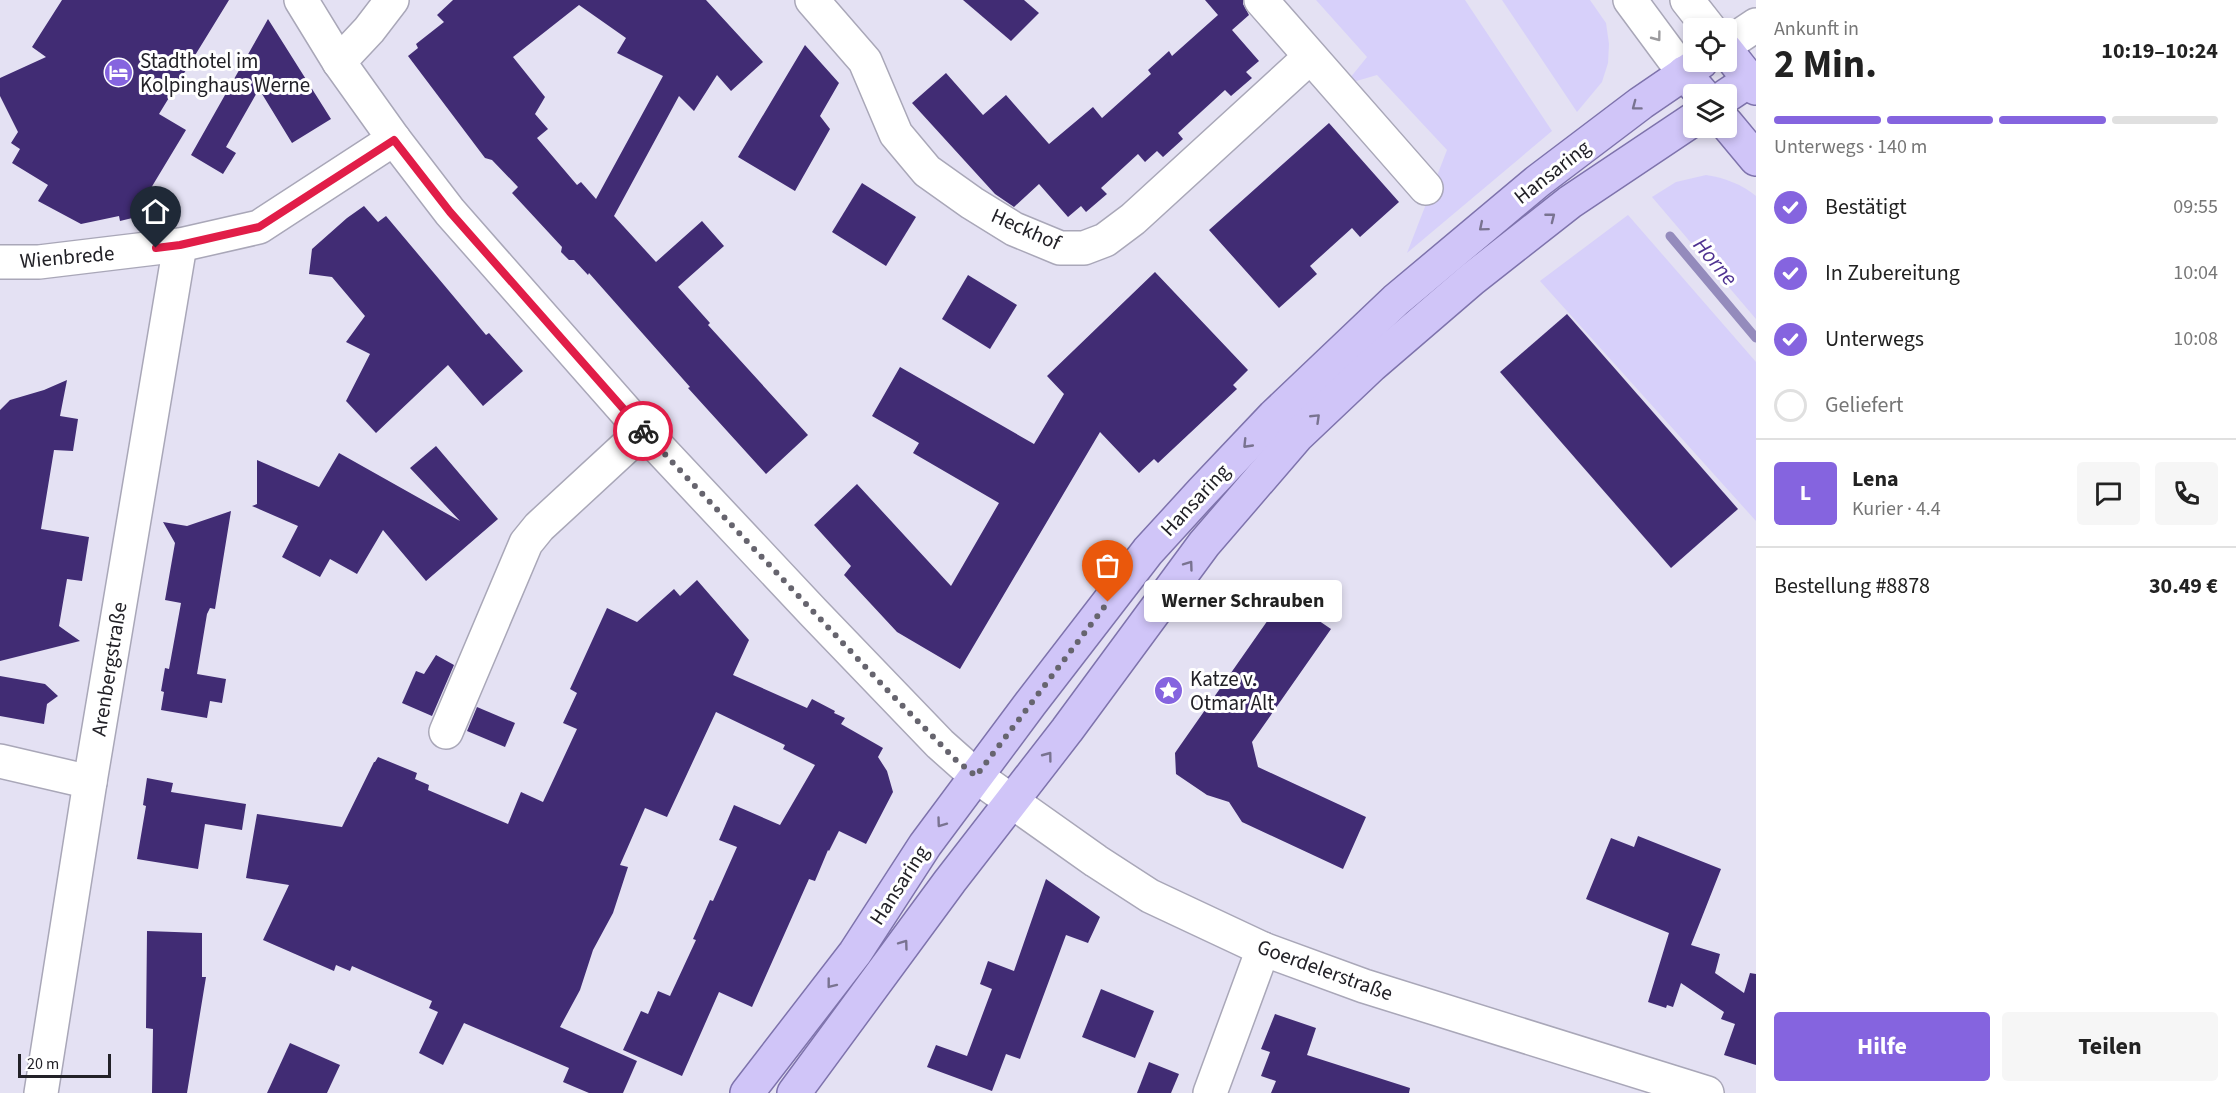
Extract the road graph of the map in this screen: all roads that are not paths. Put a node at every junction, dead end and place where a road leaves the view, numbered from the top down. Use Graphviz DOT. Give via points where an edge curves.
graph roads {
  1 [pos="301,0"];
  2 [pos="392,0"];
  3 [pos="812,0"];
  4 [pos="1261,0"];
  5 [pos="1630,0"];
  6 [pos="1687,0"];
  7 [pos="1701,18"];
  8 [pos="1756,25"];
  9 [pos="1737,38"];
  10 [pos="1310,57"];
  11 [pos="339,62"];
  12 [pos="1737,68"];
  13 [pos="1696,76"];
  14 [pos="1747,85"];
  15 [pos="1683,125"];
  16 [pos="1737,136"];
  17 [pos="394,140"];
  18 [pos="1756,159"];
  19 [pos="1426,188"];
  20 [pos="180,245"];
  21 [pos="0,262"];
  22 [pos="643,430"];
  23 [pos="446,732"];
  24 [pos="0,761"];
  25 [pos="976,776"];
  26 [pos="90,782"];
  27 [pos="1012,802"];
  28 [pos="1263,949"];
  29 [pos="41,1093"];
  30 [pos="747,1093"];
  31 [pos="794,1093"];
  32 [pos="1210,1093"];
  33 [pos="1707,1093"];
  1 -- 11 [label="street, Goerdelerstraße"];
  2 -- 11 [label="street"];
  3 -- 10 [label="street, Heckhof" via="866,62 896,134 927,171 1014,229 1060,248 1084,248 1105,240 1133,219"];
  4 -- 10 [label="street"];
  5 -- 13 [label="street, one-way"];
  6 -- 7 [label="street"];
  8 -- 9 [label="street"];
  10 -- 19 [label="street"];
  11 -- 17 [label="street, Goerdelerstraße"];
  12 -- 14 [label="main road"];
  13 -- 25 [label="main road, Hansaring, one-way" via="1641,103 1538,181 1404,293 1274,416 1148,551"];
  27 -- 15 [label="main road, Hansaring, one-way" via="1204,544 1297,436 1472,279 1570,202"];
  16 -- 18 [label="main road"];
  17 -- 20 [label="street, Wienbrede" via="259,227"];
  17 -- 22 [label="street, Goerdelerstraße" via="450,212"];
  20 -- 21 [label="street, Wienbrede" via="39,262"];
  20 -- 26 [label="street, Arenbergstraße"];
  22 -- 23 [label="street" via="526,543"];
  22 -- 25 [label="street, Goerdelerstraße" via="890,693"];
  24 -- 26 [label="street"];
  25 -- 27 [label="street, Goerdelerstraße"];
  25 -- 30 [label="main road, Hansaring, one-way" via="925,845 855,953"];
  26 -- 29 [label="street, Arenbergstraße"];
  27 -- 28 [label="street, Goerdelerstraße" via="1150,896"];
  31 -- 27 [label="main road, Hansaring, one-way"];
  28 -- 32 [label="street"];
  28 -- 33 [label="street, Goerdelerstraße" via="1364,986"];
}
